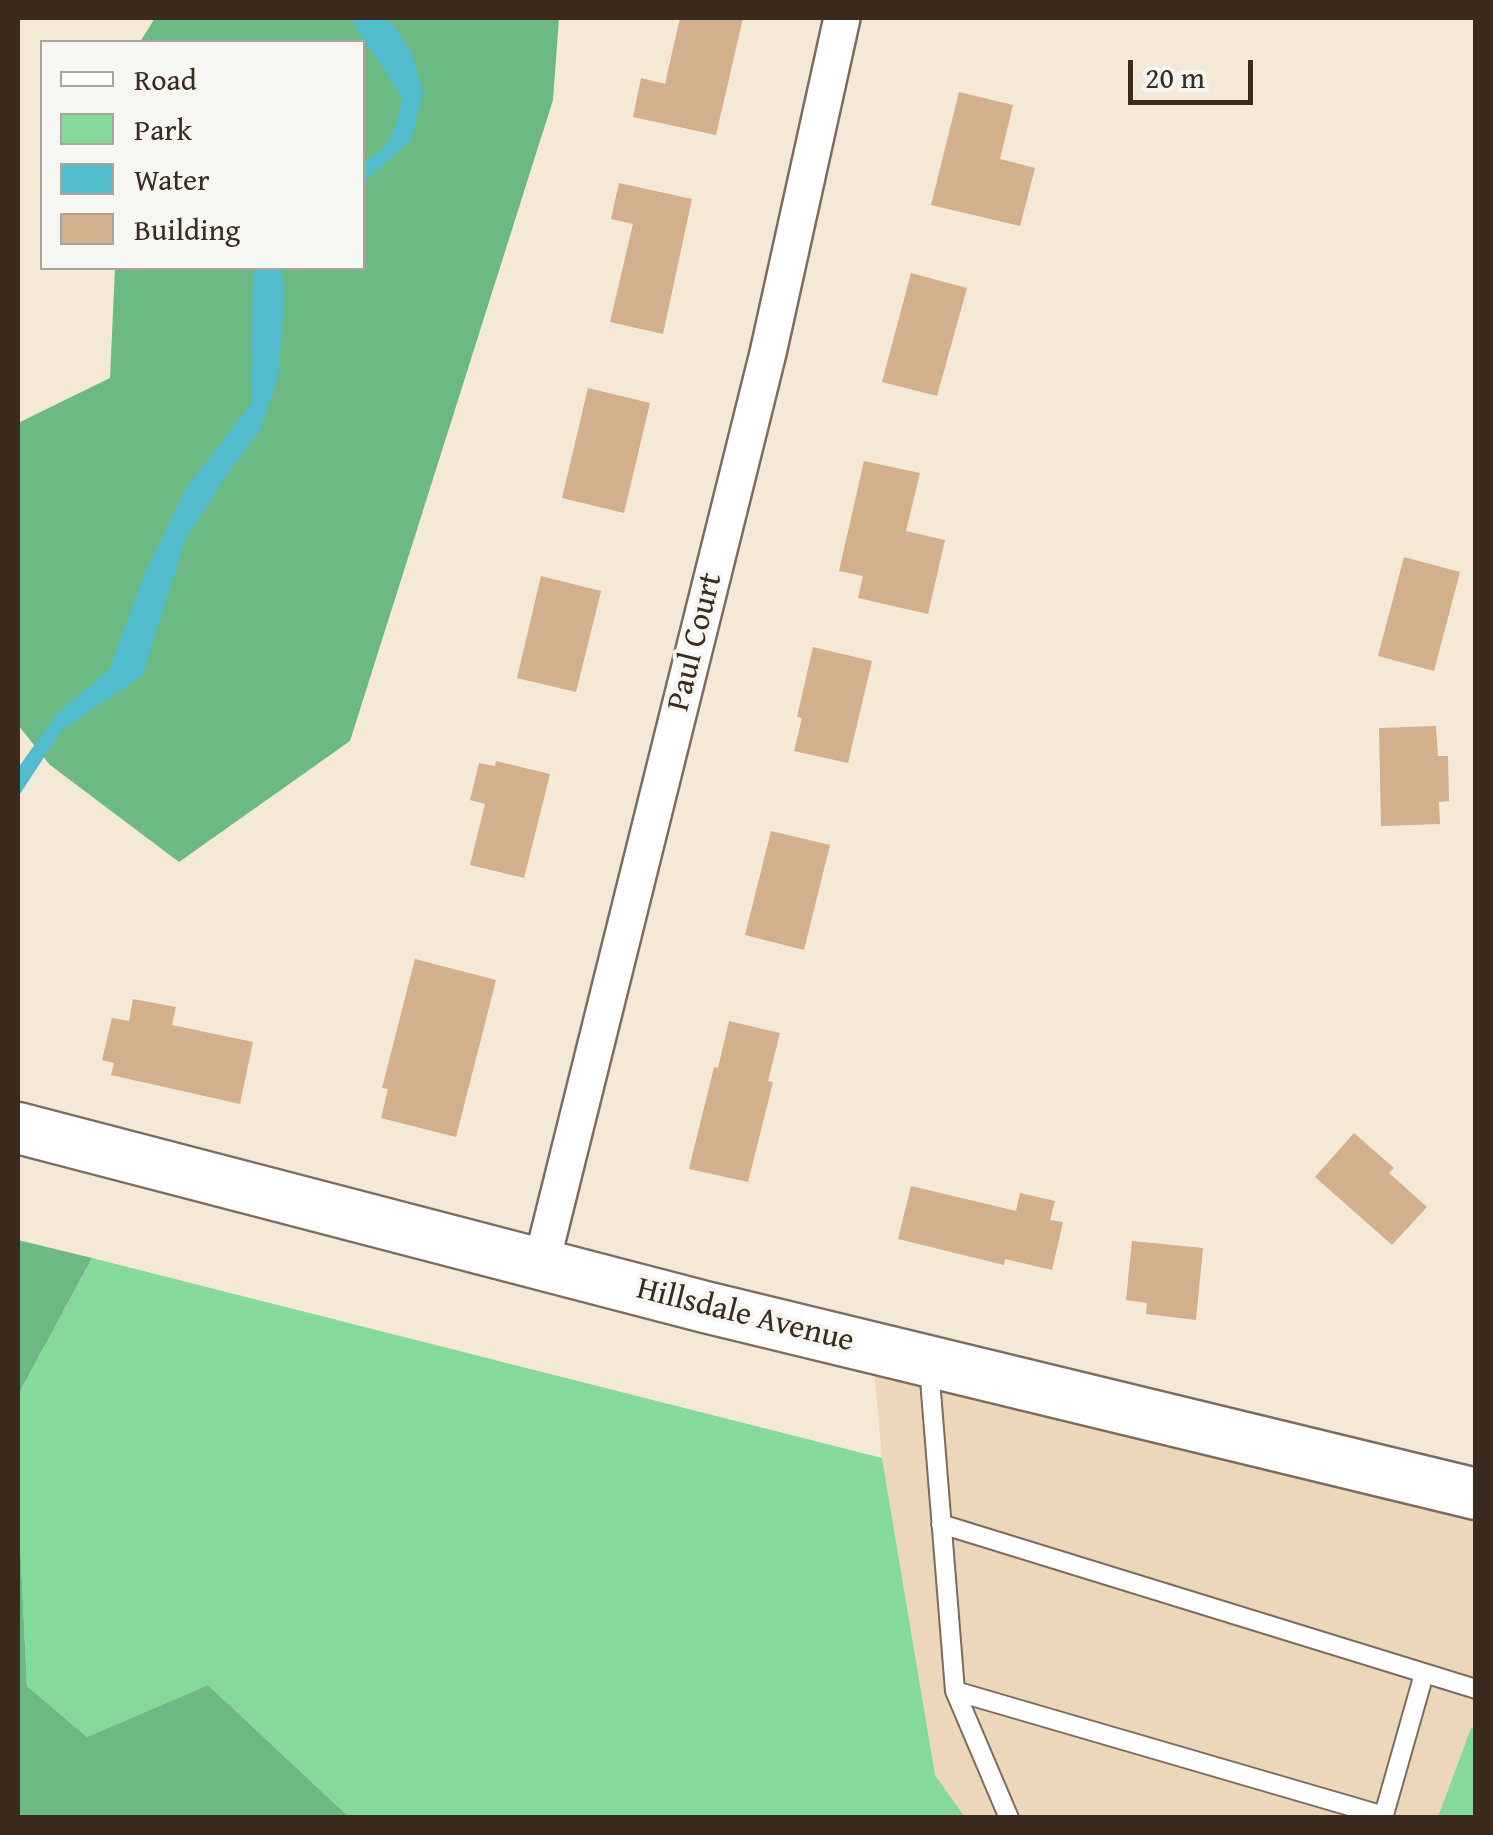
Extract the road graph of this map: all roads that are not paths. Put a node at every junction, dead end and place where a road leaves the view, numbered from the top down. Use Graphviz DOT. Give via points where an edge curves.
graph roads {
  1 [pos="842,18"];
  2 [pos="18,1128"];
  3 [pos="540,1265"];
  4 [pos="928,1361"];
  5 [pos="1476,1494"];
  6 [pos="942,1524"];
  7 [pos="1424,1674"];
  8 [pos="1476,1689"];
  9 [pos="955,1691"];
  10 [pos="1384,1817"];
  11 [pos="1009,1818"];
  1 -- 3 [label="street, Paul Court" via="768,353"];
  2 -- 3 [label="street, Hillsdale Avenue"];
  3 -- 4 [label="street, Hillsdale Avenue"];
  4 -- 5 [label="street, Hillsdale Avenue"];
  4 -- 6 [label="lane"];
  6 -- 7 [label="lane"];
  6 -- 9 [label="lane"];
  7 -- 8 [label="lane"];
  7 -- 10 [label="lane"];
  9 -- 10 [label="lane"];
  9 -- 11 [label="lane"];
}
